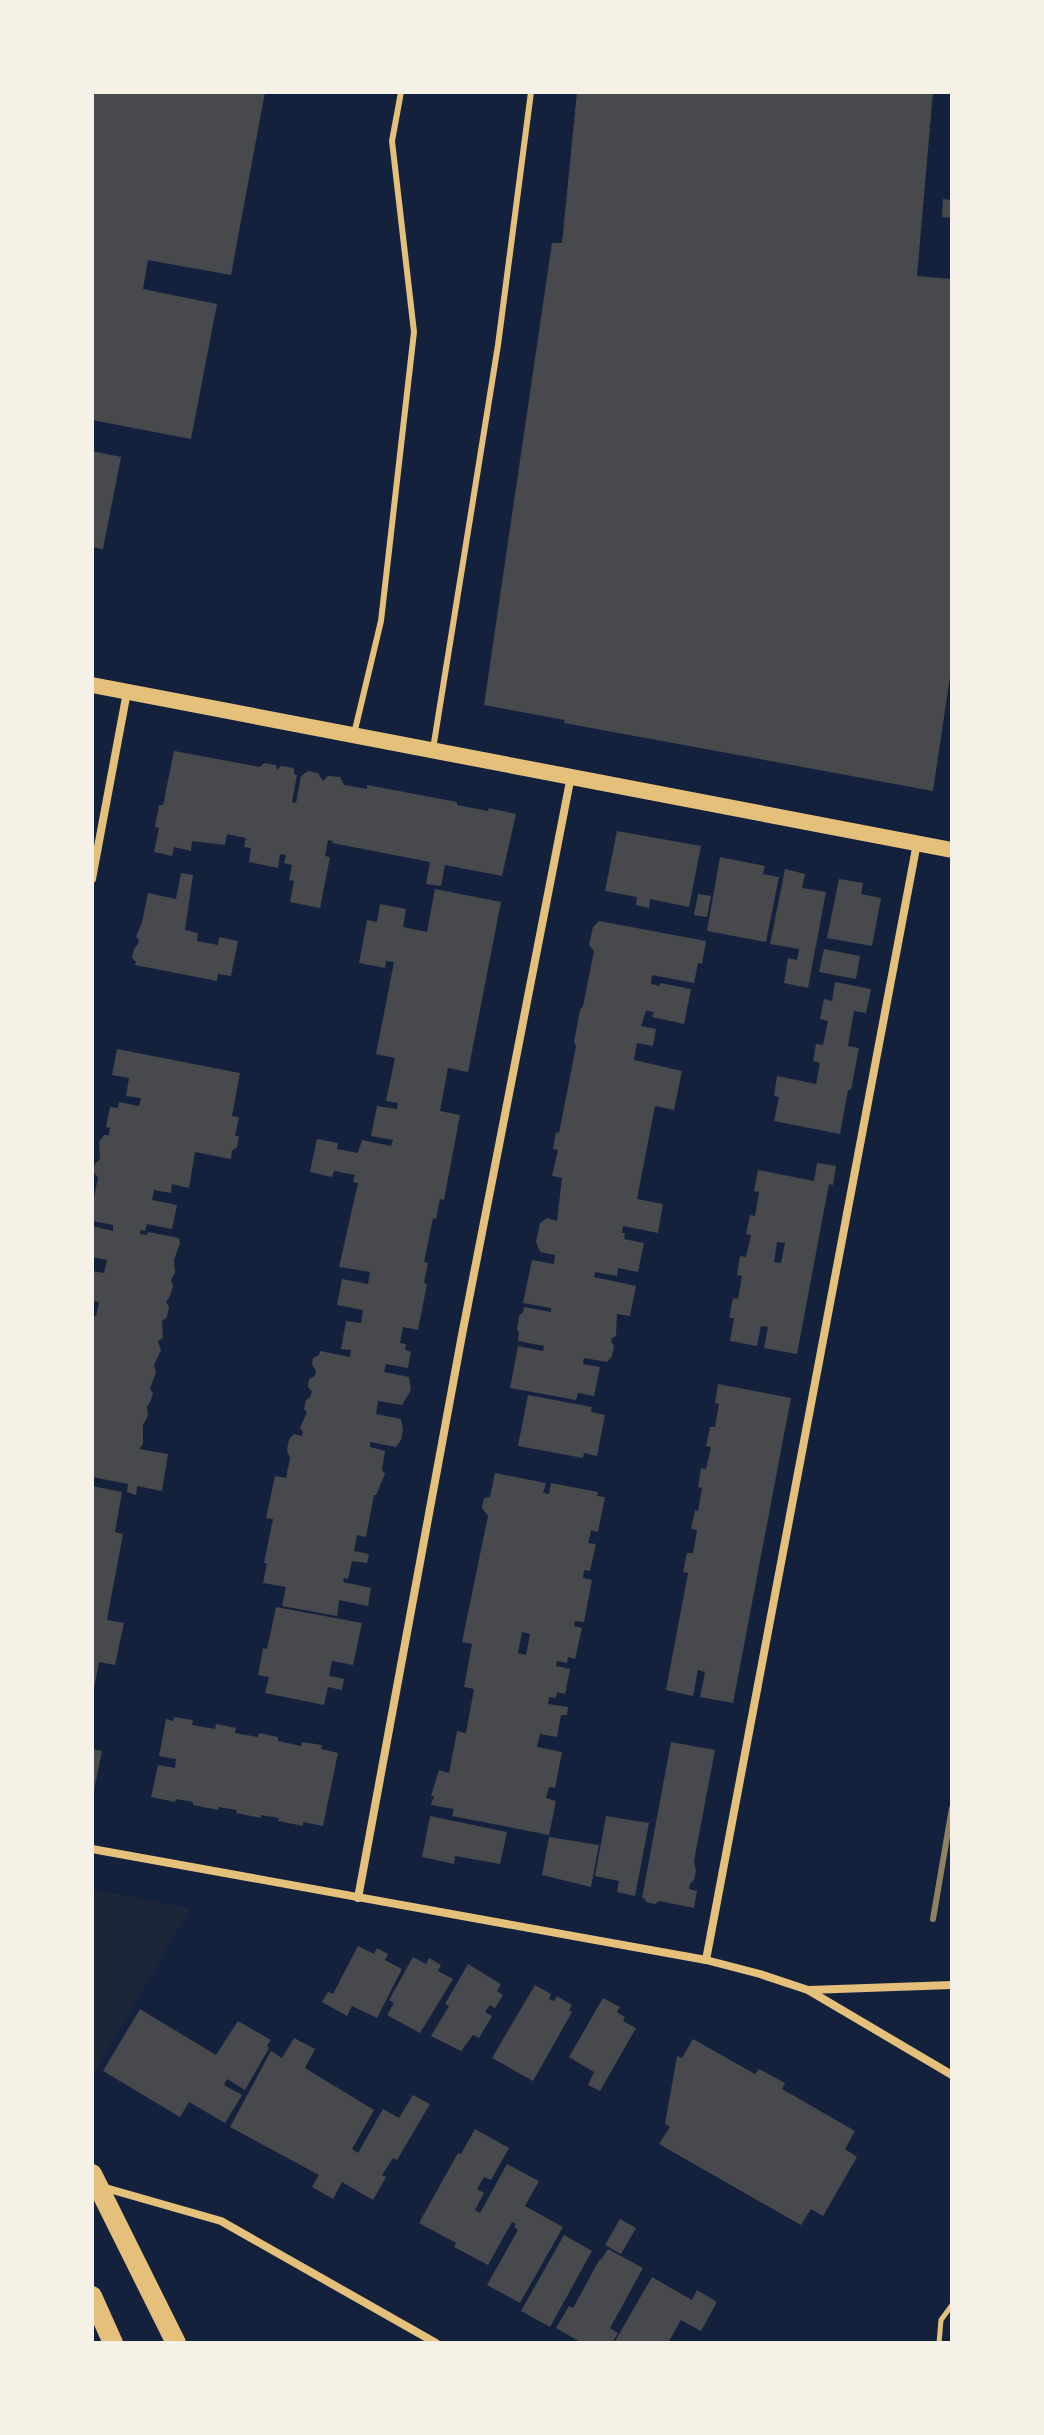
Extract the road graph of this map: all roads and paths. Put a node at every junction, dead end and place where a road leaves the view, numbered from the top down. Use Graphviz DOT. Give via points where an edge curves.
graph roads {
  1 [pos="401,92"];
  2 [pos="531,92"];
  3 [pos="92,685"];
  4 [pos="127,692"];
  5 [pos="354,734"];
  6 [pos="433,749"];
  7 [pos="571,775"];
  8 [pos="917,843"];
  9 [pos="952,850"];
  10 [pos="92,879"];
  11 [pos="92,1849"];
  12 [pos="358,1898"];
  13 [pos="706,1960"];
  14 [pos="952,1985"];
  15 [pos="808,1990"];
  16 [pos="952,2075"];
  17 [pos="95,2180"];
  18 [pos="92,2296"];
  19 [pos="952,2305"];
  20 [pos="113,2343"];
  21 [pos="176,2343"];
  22 [pos="436,2343"];
  23 [pos="939,2343"];
  1 -- 5 [label="lane" via="392,141 414,332 381,621"];
  2 -- 6 [label="lane" via="498,345"];
  3 -- 4 [label="main road"];
  4 -- 5 [label="main road"];
  4 -- 10 [label="street"];
  5 -- 6 [label="main road"];
  6 -- 7 [label="main road"];
  7 -- 8 [label="main road"];
  7 -- 12 [label="street"];
  8 -- 9 [label="main road"];
  8 -- 13 [label="street"];
  11 -- 12 [label="street"];
  12 -- 13 [label="street"];
  13 -- 15 [label="street"];
  14 -- 15 [label="street"];
  15 -- 16 [label="street"];
  17 -- 21 [label="main road"];
  17 -- 22 [label="street" via="221,2221"];
  18 -- 20 [label="main road"];
  19 -- 23 [label="path" via="941,2320"];
}
